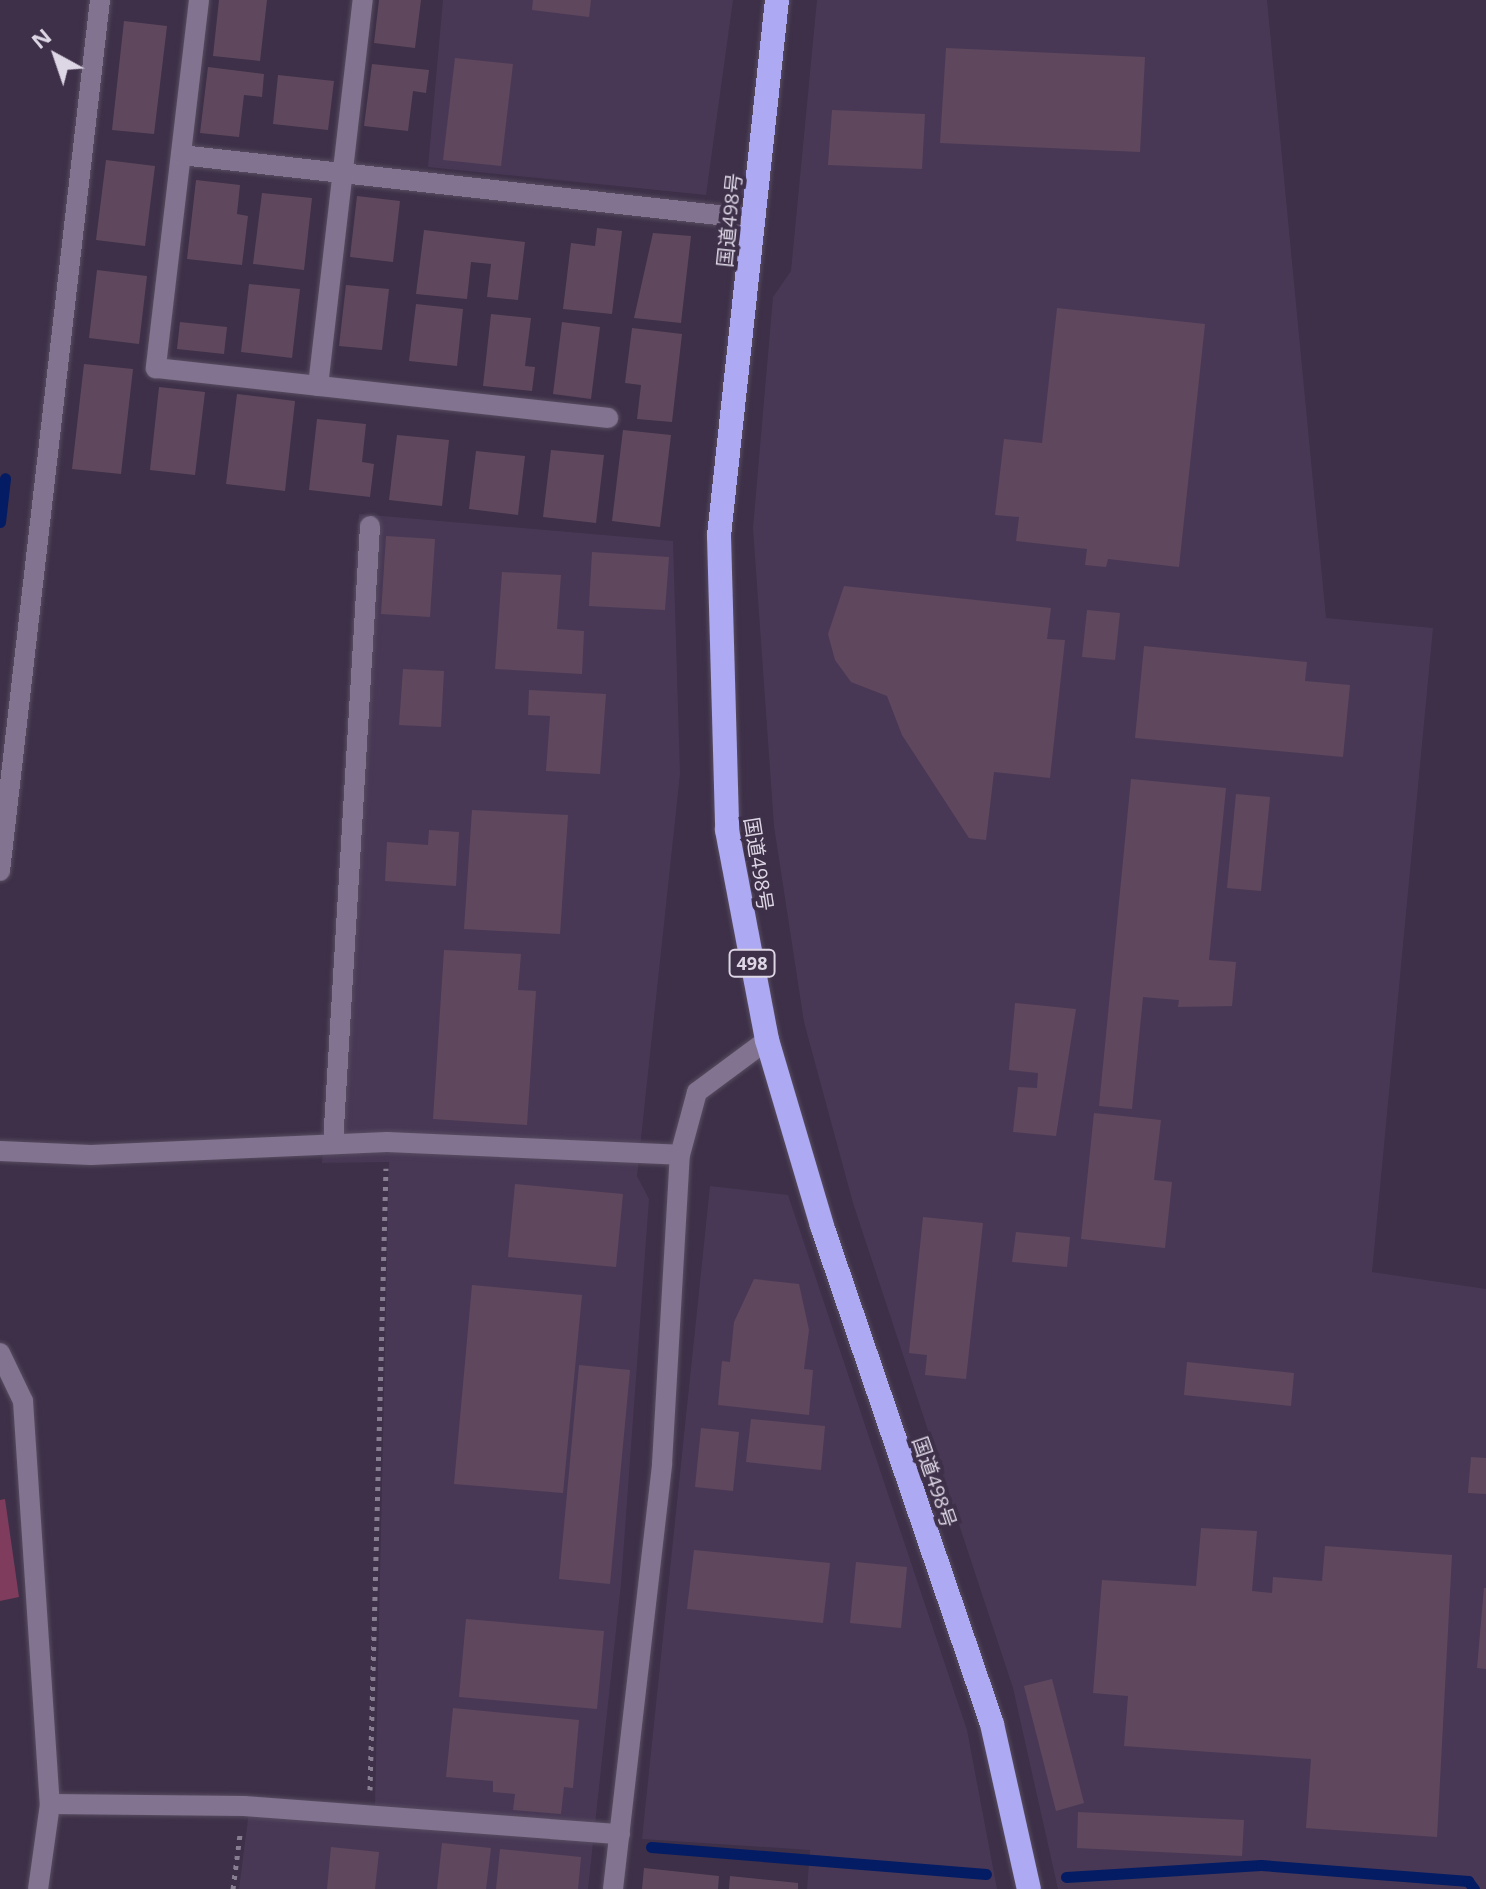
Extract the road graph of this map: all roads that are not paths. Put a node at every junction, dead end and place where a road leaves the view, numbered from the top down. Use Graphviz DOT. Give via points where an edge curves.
graph roads {
  1 [pos="100,0"];
  2 [pos="199,0"];
  3 [pos="363,0"];
  4 [pos="777,0"];
  5 [pos="181,155"];
  6 [pos="343,173"];
  7 [pos="753,219"];
  8 [pos="318,386"];
  9 [pos="608,418"];
  10 [pos="370,526"];
  11 [pos="0,871"];
  12 [pos="767,1040"];
  13 [pos="333,1144"];
  14 [pos="0,1151"];
  15 [pos="680,1155"];
  16 [pos="0,1353"];
  17 [pos="50,1804"];
  18 [pos="620,1834"];
  19 [pos="38,1889"];
  20 [pos="613,1889"];
  21 [pos="1029,1889"];
  1 -- 11 [label="street"];
  2 -- 5 [label="street"];
  3 -- 6 [label="street"];
  4 -- 7 [label="highway, 国道498号 / 498"];
  5 -- 6 [label="street"];
  5 -- 8 [label="street" via="156,368"];
  6 -- 7 [label="street"];
  6 -- 8 [label="street"];
  7 -- 12 [label="highway, 国道498号 / 498" via="719,536 727,830"];
  8 -- 9 [label="street"];
  10 -- 13 [label="street"];
  12 -- 15 [label="street" via="697,1092"];
  12 -- 21 [label="highway, 国道498号 / 498" via="822,1226 992,1724"];
  13 -- 14 [label="street" via="91,1155"];
  13 -- 15 [label="street"];
  15 -- 18 [label="street" via="662,1464"];
  16 -- 17 [label="street" via="23,1401"];
  17 -- 18 [label="street" via="244,1806"];
  17 -- 19 [label="street"];
  18 -- 20 [label="street"];
}
